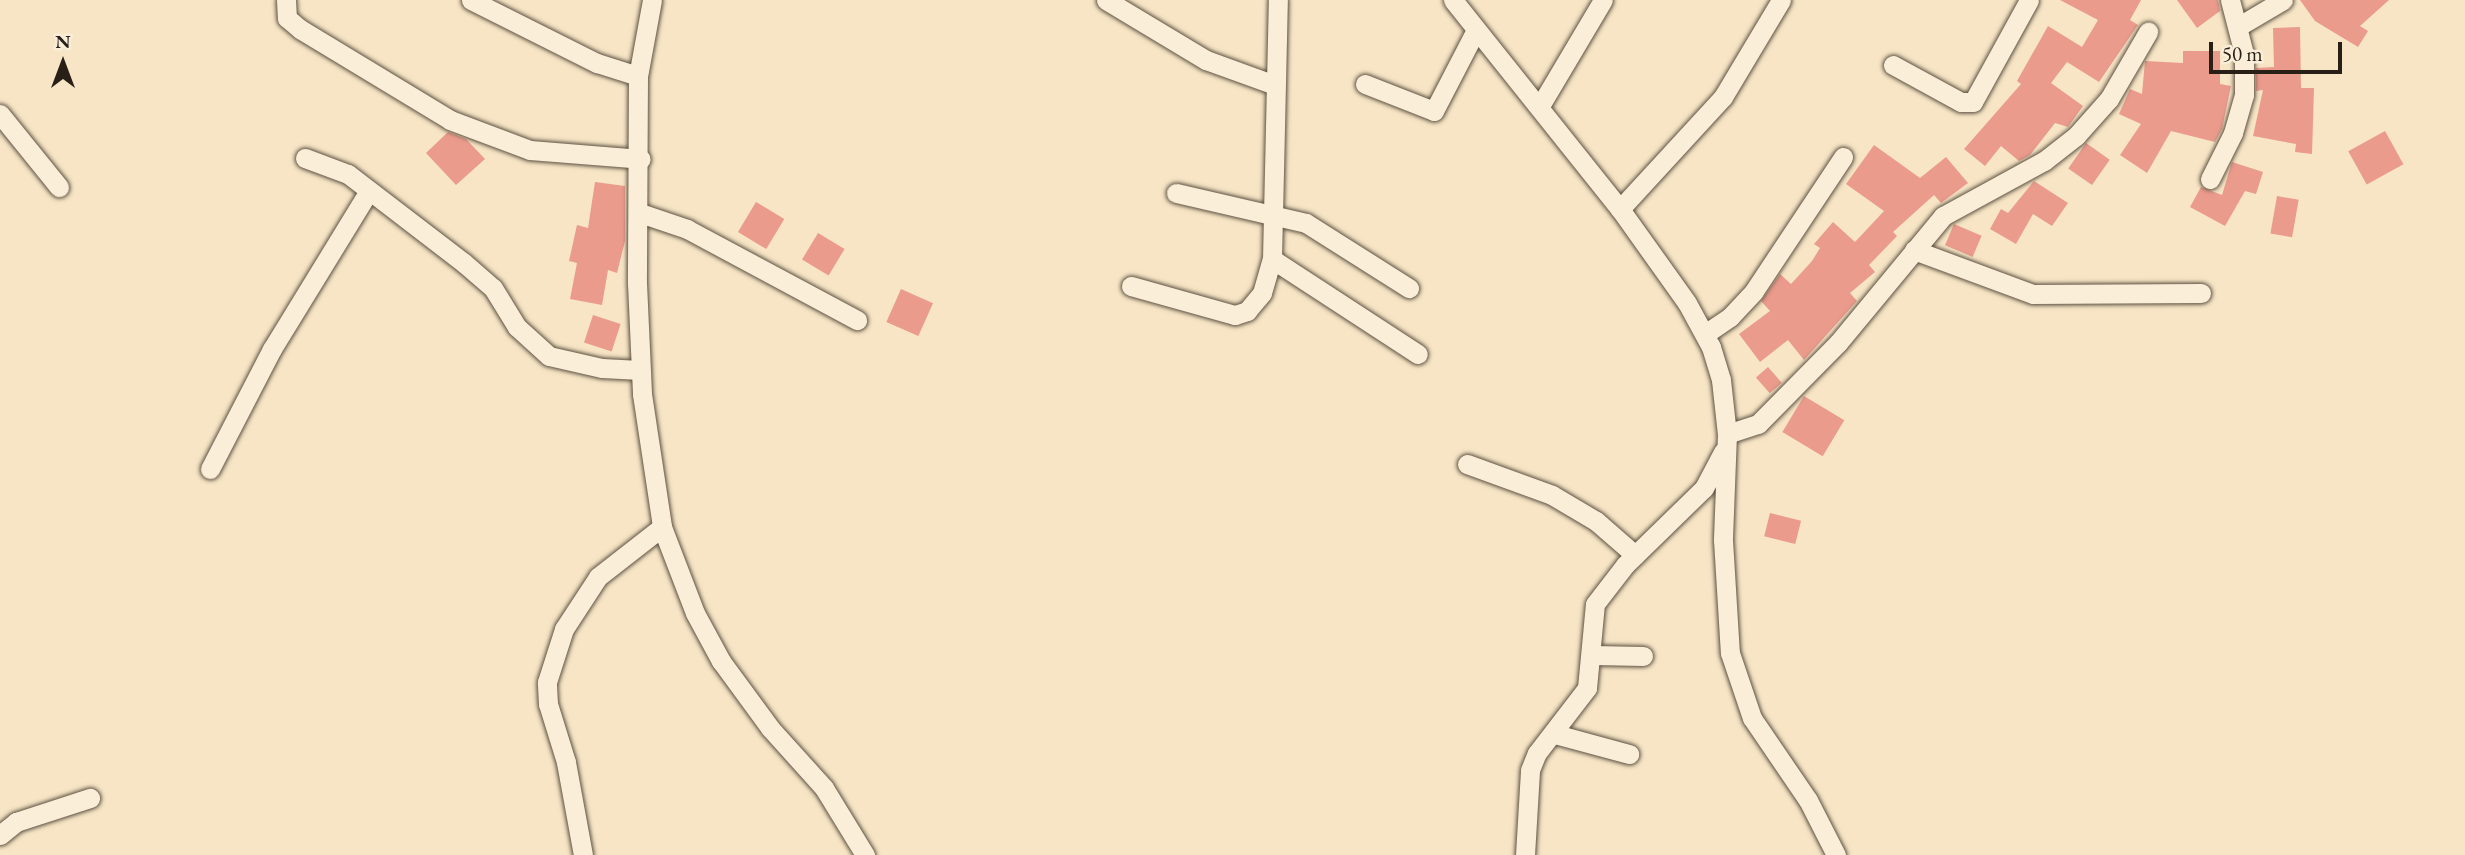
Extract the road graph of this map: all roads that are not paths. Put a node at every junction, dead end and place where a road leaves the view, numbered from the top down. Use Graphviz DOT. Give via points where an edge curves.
graph roads {
  1 [pos="286,0"];
  2 [pos="471,0"];
  3 [pos="652,0"];
  4 [pos="1106,0"];
  5 [pos="1278,0"];
  6 [pos="1453,0"];
  7 [pos="1603,0"];
  8 [pos="1781,0"];
  9 [pos="2029,0"];
  10 [pos="2231,0"];
  11 [pos="2283,0"];
  12 [pos="2239,26"];
  13 [pos="1476,30"];
  14 [pos="2148,32"];
  15 [pos="1893,65"];
  16 [pos="638,76"];
  17 [pos="1365,83"];
  18 [pos="1275,85"];
  19 [pos="1540,106"];
  20 [pos="0,114"];
  21 [pos="1843,157"];
  22 [pos="305,158"];
  23 [pos="640,159"];
  24 [pos="2210,179"];
  25 [pos="59,187"];
  26 [pos="369,191"];
  27 [pos="1176,193"];
  28 [pos="1620,209"];
  29 [pos="640,213"];
  30 [pos="1274,215"];
  31 [pos="1914,250"];
  32 [pos="1272,259"];
  33 [pos="1131,286"];
  34 [pos="1409,288"];
  35 [pos="2201,293"];
  36 [pos="857,320"];
  37 [pos="1705,334"];
  38 [pos="1418,354"];
  39 [pos="640,370"];
  40 [pos="1727,438"];
  41 [pos="1467,464"];
  42 [pos="210,469"];
  43 [pos="662,527"];
  44 [pos="1635,555"];
  45 [pos="1593,655"];
  46 [pos="1643,656"];
  47 [pos="1555,734"];
  48 [pos="1629,754"];
  49 [pos="90,798"];
  50 [pos="0,835"];
  51 [pos="583,855"];
  52 [pos="865,855"];
  53 [pos="1525,855"];
  54 [pos="1836,855"];
  1 -- 23 [label="street" via="286,18 300,29 450,120 530,150"];
  2 -- 16 [label="street" via="597,63"];
  3 -- 16 [label="street"];
  4 -- 18 [label="street" via="1206,60"];
  5 -- 18 [label="street"];
  6 -- 13 [label="street"];
  7 -- 19 [label="street"];
  8 -- 28 [label="street" via="1723,97"];
  9 -- 15 [label="street" via="1973,102 1961,102"];
  10 -- 12 [label="street"];
  11 -- 12 [label="street"];
  12 -- 24 [label="street" via="2244,54 2241,113"];
  13 -- 17 [label="street" via="1434,111"];
  13 -- 19 [label="street"];
  14 -- 31 [label="street" via="2109,99 2076,136 2023,173 1953,208"];
  16 -- 23 [label="street"];
  18 -- 30 [label="street"];
  19 -- 28 [label="street"];
  20 -- 25 [label="street"];
  21 -- 37 [label="street" via="1754,290"];
  22 -- 26 [label="street" via="348,174"];
  23 -- 29 [label="street"];
  26 -- 39 [label="street" via="493,288 517,327 549,356 602,368"];
  26 -- 42 [label="street" via="272,349"];
  27 -- 30 [label="street"];
  28 -- 37 [label="street"];
  29 -- 36 [label="street" via="687,229"];
  29 -- 39 [label="street"];
  30 -- 32 [label="street"];
  30 -- 34 [label="street" via="1306,223"];
  31 -- 35 [label="street" via="2032,294"];
  31 -- 40 [label="street" via="1838,343 1758,424"];
  32 -- 33 [label="street" via="1262,293 1240,314"];
  32 -- 38 [label="street"];
  37 -- 40 [label="street" via="1721,380"];
  39 -- 43 [label="street"];
  40 -- 44 [label="street" via="1704,488"];
  40 -- 54 [label="street" via="1723,540 1730,653 1746,705 1808,800"];
  41 -- 44 [label="street" via="1552,495 1596,521"];
  43 -- 51 [label="street" via="598,577 564,629 547,682 548,704 566,762"];
  43 -- 52 [label="street" via="695,613 721,662 770,728 824,788"];
  44 -- 45 [label="street" via="1595,604"];
  45 -- 46 [label="street"];
  45 -- 47 [label="street" via="1587,688"];
  47 -- 48 [label="street"];
  47 -- 53 [label="street" via="1530,770"];
  49 -- 50 [label="street" via="16,822"];
}
